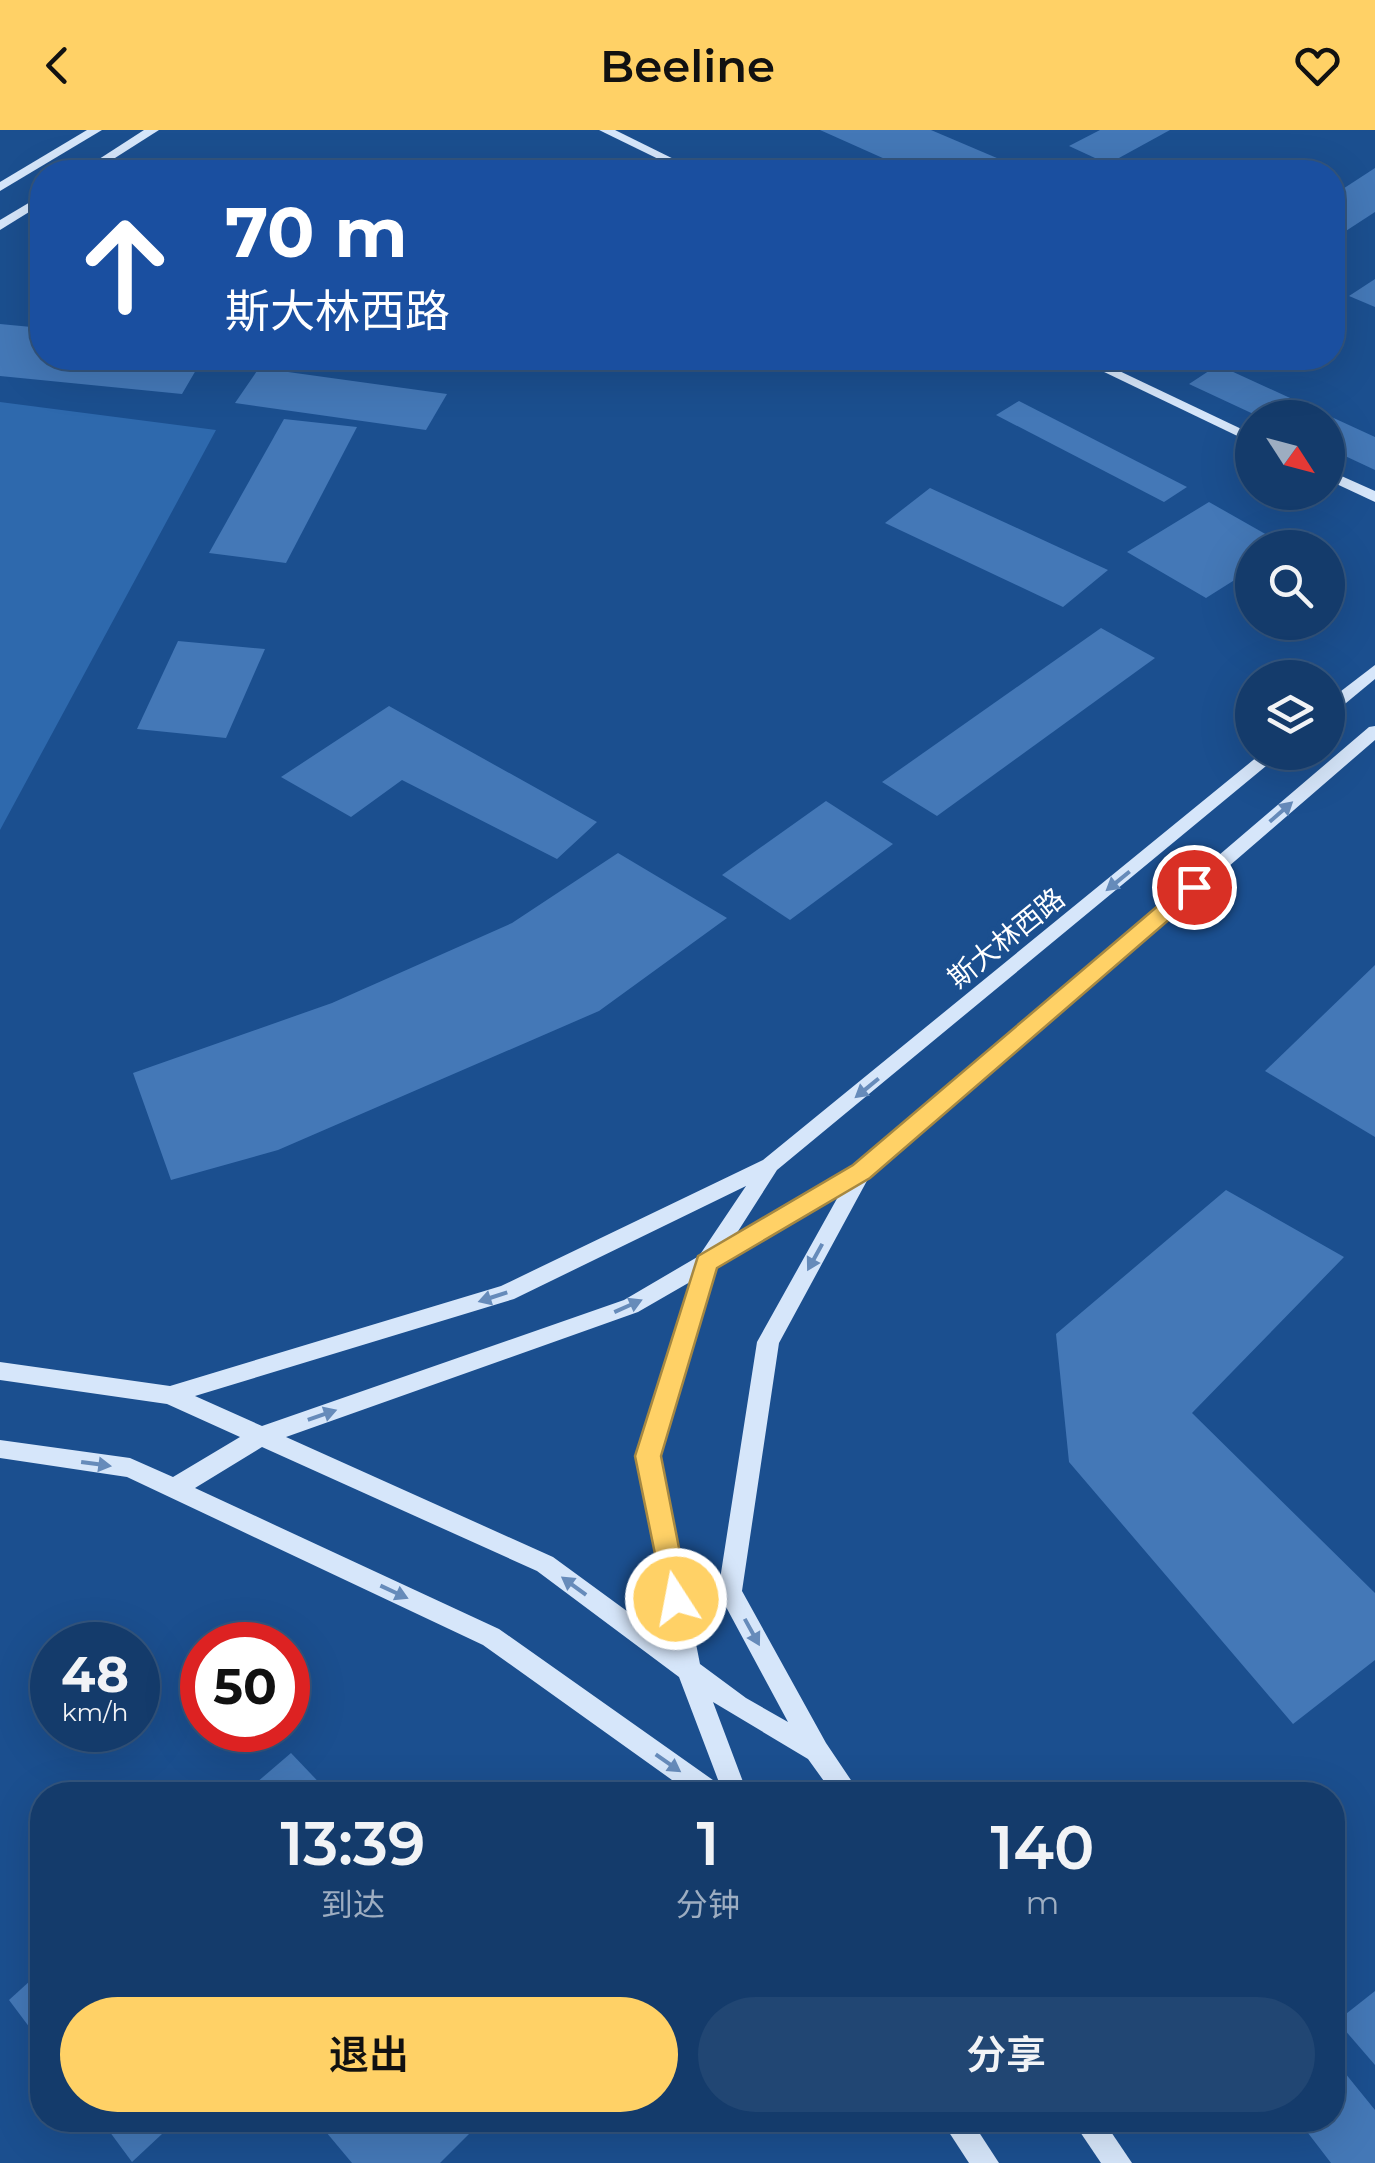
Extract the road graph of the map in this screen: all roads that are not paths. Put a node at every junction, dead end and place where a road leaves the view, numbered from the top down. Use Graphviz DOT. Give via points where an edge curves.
graph roads {
  1 [pos="96,130"];
  2 [pos="154,130"];
  3 [pos="605,130"];
  4 [pos="45,160"];
  5 [pos="105,160"];
  6 [pos="669,160"];
  7 [pos="30,169"];
  8 [pos="0,187"];
  9 [pos="30,207"];
  10 [pos="0,226"];
  11 [pos="1107,370"];
  12 [pos="1235,431"];
  13 [pos="1345,483"];
  14 [pos="1375,498"];
  15 [pos="1375,670"];
  16 [pos="1345,695"];
  17 [pos="1375,731"];
  18 [pos="1253,770"];
  19 [pos="770,1165"];
  20 [pos="862,1172"];
  21 [pos="706,1263"];
  22 [pos="0,1371"];
  23 [pos="170,1395"];
  24 [pos="259,1437"];
  25 [pos="0,1450"];
  26 [pos="173,1489"];
  27 [pos="689,1671"];
  28 [pos="817,1751"];
  29 [pos="695,1782"];
  30 [pos="731,1782"];
  31 [pos="840,1782"];
  32 [pos="963,2132"];
  33 [pos="1095,2132"];
  34 [pos="984,2163"];
  35 [pos="1118,2163"];
  1 -- 4 [label="main road"];
  2 -- 5 [label="main road"];
  3 -- 6 [label="main road"];
  7 -- 8 [label="main road"];
  9 -- 10 [label="main road"];
  11 -- 12 [label="main road"];
  13 -- 14 [label="main road"];
  15 -- 16 [label="main road"];
  20 -- 17 [label="main road, one-way"];
  18 -- 19 [label="main road, 斯大林西路, one-way"];
  19 -- 21 [label="main road"];
  19 -- 23 [label="main road, one-way" via="507,1294"];
  20 -- 21 [label="main road"];
  20 -- 28 [label="main road, one-way" via="768,1342 730,1592"];
  24 -- 21 [label="main road, one-way" via="631,1306"];
  21 -- 27 [label="main road" via="648,1456"];
  22 -- 23 [label="main road"];
  23 -- 24 [label="main road"];
  24 -- 26 [label="main road"];
  27 -- 24 [label="main road, one-way" via="545,1564"];
  25 -- 26 [label="main road, one-way" via="130,1468"];
  26 -- 29 [label="main road, one-way" via="491,1637"];
  27 -- 28 [label="main road"];
  27 -- 30 [label="main road"];
  28 -- 31 [label="main road"];
  32 -- 34 [label="main road"];
  33 -- 35 [label="main road"];
}
